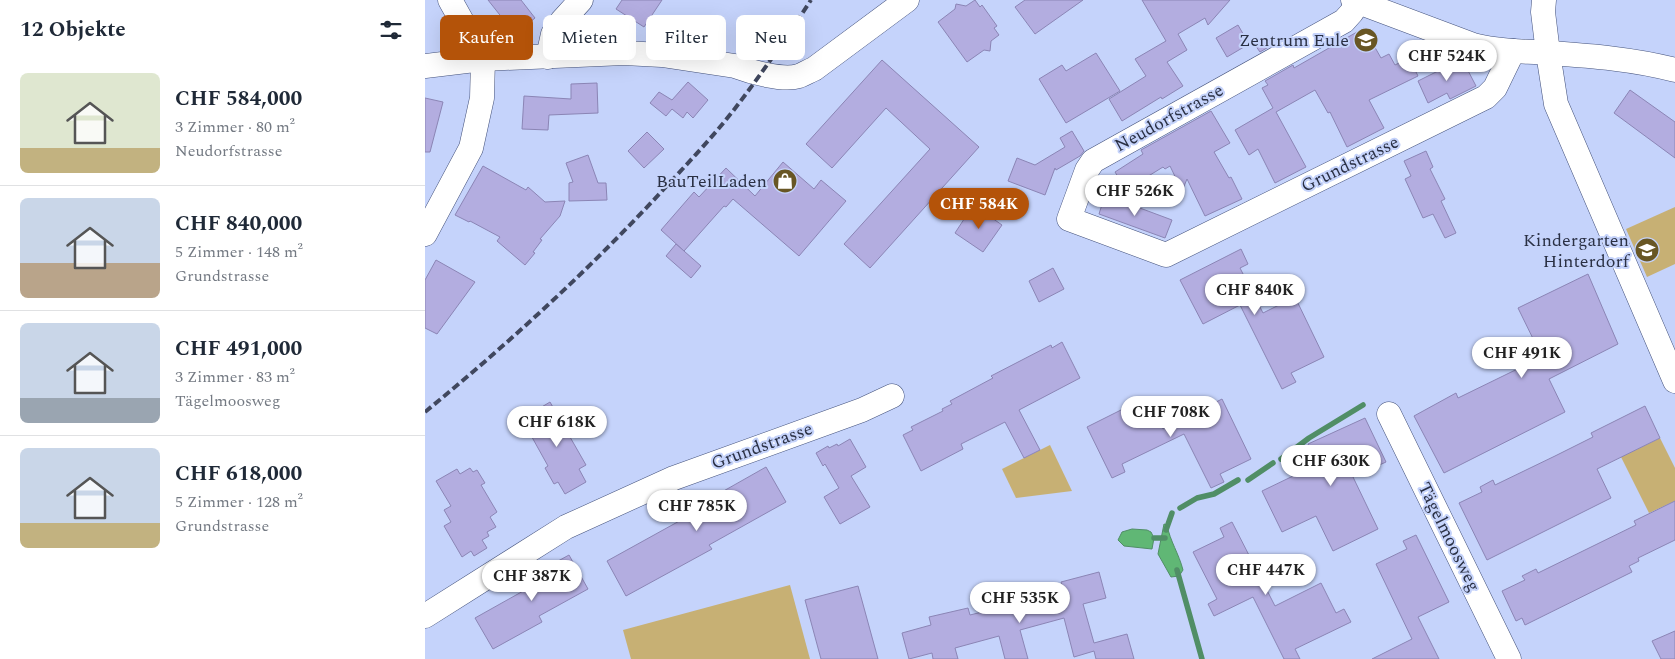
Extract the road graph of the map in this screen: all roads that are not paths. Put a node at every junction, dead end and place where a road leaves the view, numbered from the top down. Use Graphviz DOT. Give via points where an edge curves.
graph roads {
  1 [pos="450,0"];
  2 [pos="581,0"];
  3 [pos="907,0"];
  4 [pos="1544,0"];
  5 [pos="1355,1"];
  6 [pos="458,15"];
  7 [pos="567,15"];
  8 [pos="1513,51"];
  9 [pos="1547,53"];
  10 [pos="636,54"];
  11 [pos="475,60"];
  12 [pos="483,60"];
  13 [pos="425,66"];
  14 [pos="1675,70"];
  15 [pos="425,234"];
  16 [pos="1166,255"];
  17 [pos="1675,381"];
  18 [pos="891,396"];
  19 [pos="1389,414"];
  20 [pos="425,616"];
  21 [pos="1509,659"];
  1 -- 6 [label="street"];
  2 -- 7 [label="street"];
  3 -- 10 [label="street" via="814,69 799,76 774,75 662,55"];
  4 -- 9 [label="street"];
  5 -- 8 [label="street" via="1473,46"];
  5 -- 16 [label="street, Neudorfstrasse" via="1352,12 1344,21 1093,160 1069,219"];
  8 -- 9 [label="street"];
  8 -- 16 [label="street, Grundstrasse" via="1495,88 1486,97"];
  9 -- 14 [label="street" via="1648,63"];
  9 -- 17 [label="street" via="1556,104"];
  11 -- 13 [label="street"];
  12 -- 15 [label="street" via="482,98 471,148"];
  18 -- 20 [label="street, Grundstrasse" via="862,410 674,478 567,526"];
  19 -- 21 [label="street, Tägelmoosweg"];
}
